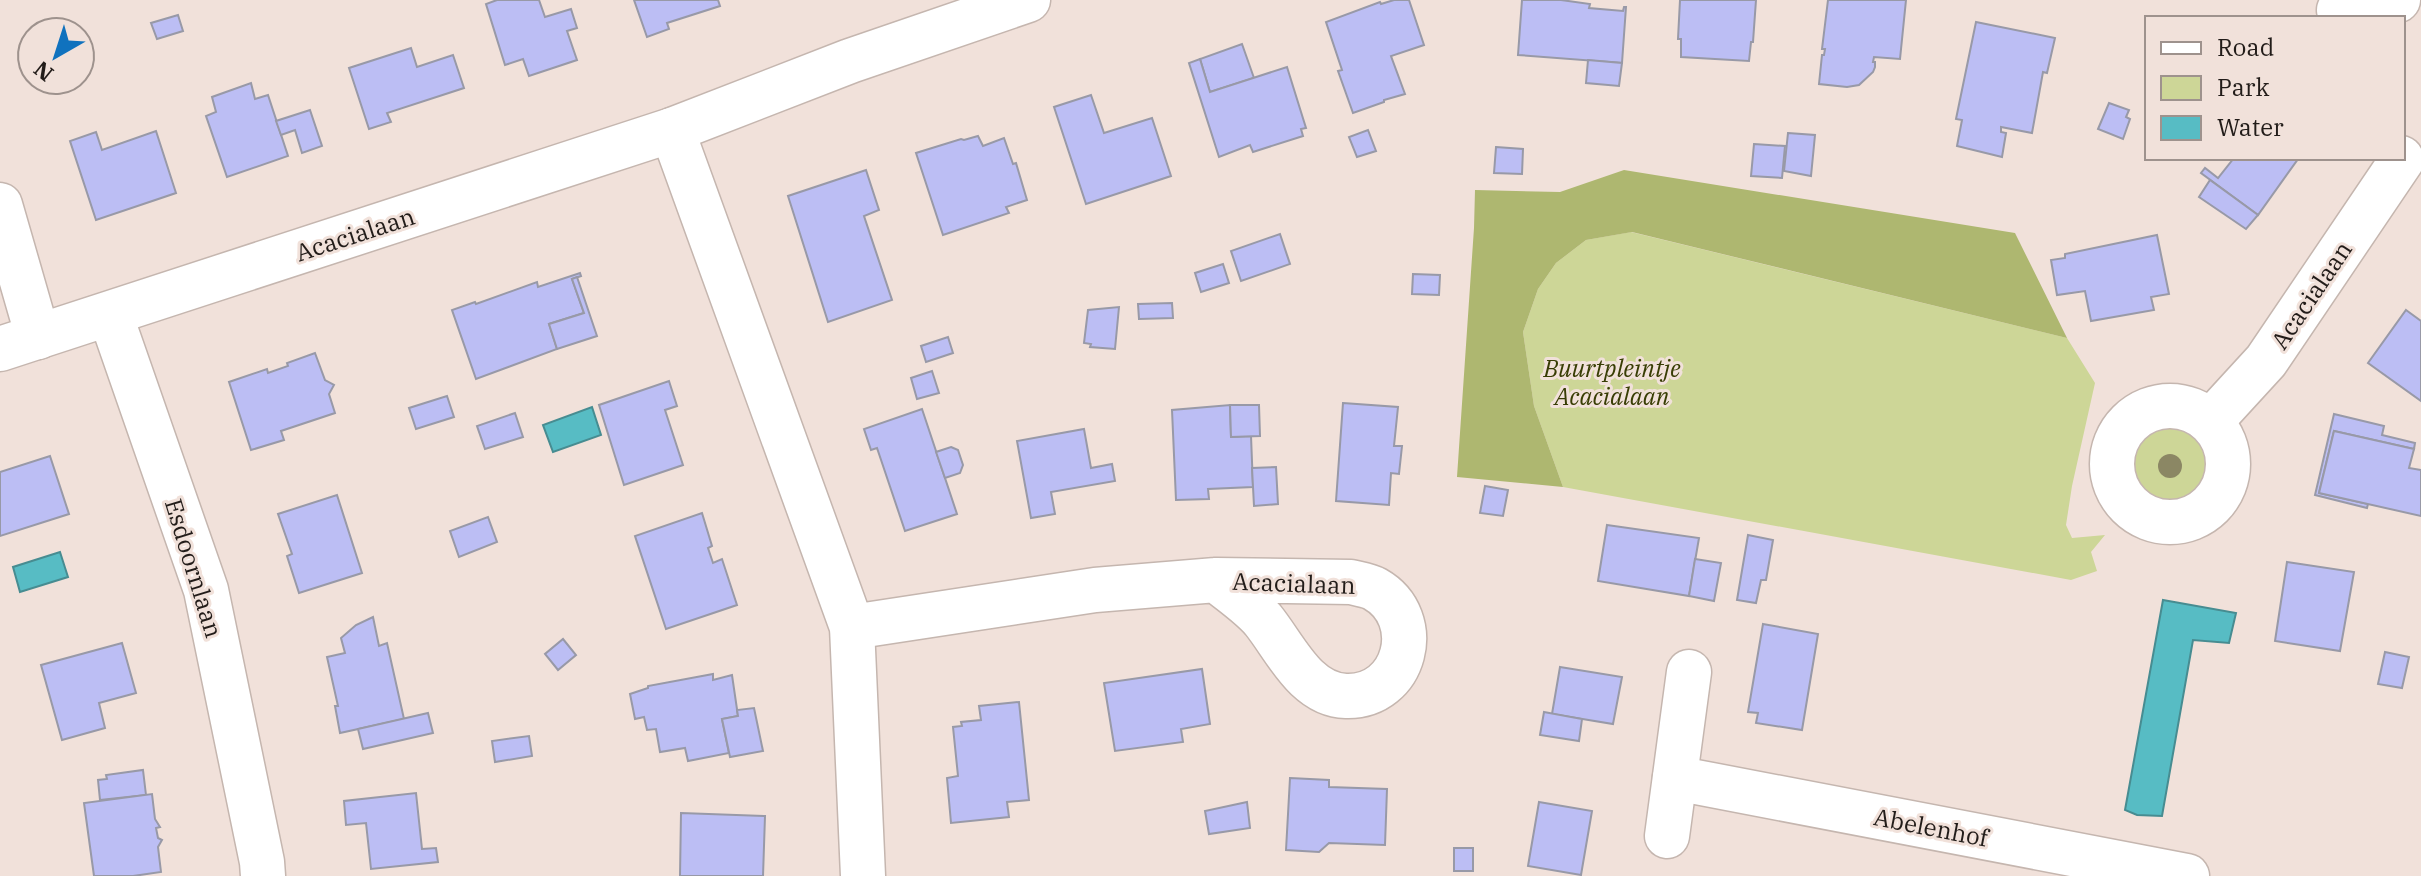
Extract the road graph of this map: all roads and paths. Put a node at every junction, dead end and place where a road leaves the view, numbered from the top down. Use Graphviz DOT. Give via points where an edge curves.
graph roads {
  1 [pos="1028,0"];
  2 [pos="2398,0"];
  3 [pos="2327,9"];
  4 [pos="672,130"];
  5 [pos="2402,160"];
  6 [pos="0,205"];
  7 [pos="110,314"];
  8 [pos="19,343"];
  9 [pos="2211,421"];
  10 [pos="1216,580"];
  11 [pos="852,627"];
  12 [pos="1689,672"];
  13 [pos="1675,778"];
  14 [pos="1667,836"];
  15 [pos="263,876"];
  16 [pos="863,876"];
  17 [pos="2187,876"];
  1 -- 4 [label="street, Acacialaan"];
  2 -- 3 [label="street"];
  4 -- 7 [label="street, Acacialaan"];
  4 -- 11 [label="street"];
  5 -- 9 [label="street, Acacialaan" via="2266,361"];
  6 -- 8 [label="street, Acacialaan"];
  7 -- 8 [label="street, Acacialaan"];
  7 -- 15 [label="street, Esdoornlaan" via="206,590"];
  10 -- 11 [label="street, Acacialaan" via="1095,590"];
  11 -- 16 [label="street"];
  12 -- 13 [label="street"];
  13 -- 14 [label="street"];
  13 -- 17 [label="street, Abelenhof"];
}
